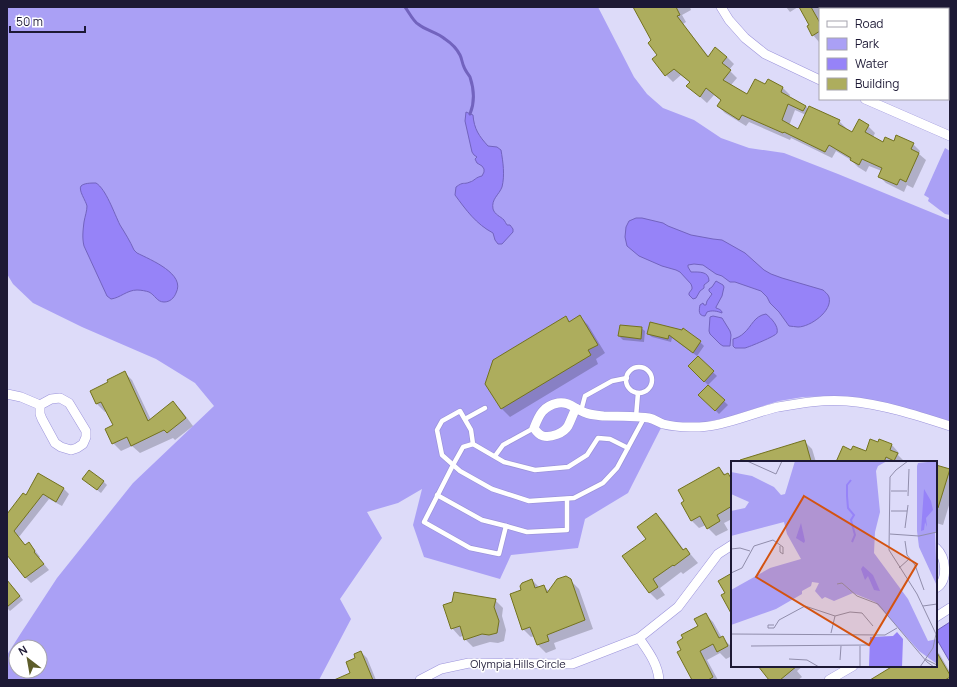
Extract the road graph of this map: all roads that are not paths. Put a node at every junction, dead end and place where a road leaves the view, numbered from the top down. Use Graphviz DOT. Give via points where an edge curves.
graph roads {
  1 [pos="721,7"];
  2 [pos="819,80"];
  3 [pos="867,100"];
  4 [pos="950,136"];
  5 [pos="626,378"];
  6 [pos="638,393"];
  7 [pos="7,394"];
  8 [pos="40,405"];
  9 [pos="485,408"];
  10 [pos="579,410"];
  11 [pos="640,418"];
  12 [pos="465,419"];
  13 [pos="950,426"];
  14 [pos="534,428"];
  15 [pos="473,444"];
  16 [pos="628,448"];
  17 [pos="495,456"];
  18 [pos="453,465"];
  19 [pos="438,495"];
  20 [pos="567,499"];
  21 [pos="506,526"];
  22 [pos="731,546"];
  23 [pos="937,549"];
  24 [pos="937,587"];
  25 [pos="950,608"];
  26 [pos="937,616"];
  27 [pos="639,638"];
  28 [pos="851,667"];
  29 [pos="420,680"];
  30 [pos="659,680"];
  31 [pos="829,680"];
  1 -- 2 [label="street" via="745,38 766,54"];
  3 -- 4 [label="street"];
  5 -- 6 [label="lane" via="628,386"];
  5 -- 6 [label="lane" via="634,368 643,368 650,373 651,385 646,391"];
  5 -- 10 [label="lane" via="612,381 585,396"];
  6 -- 11 [label="lane"];
  7 -- 8 [label="street"];
  8 -- 8 [label="street" via="40,414 55,443 71,450 83,444 86,431 69,403 60,398 51,399"];
  9 -- 12 [label="lane"];
  10 -- 11 [label="street" via="595,415"];
  10 -- 14 [label="street" via="566,403 548,407 541,412"];
  10 -- 14 [label="street" via="568,426 558,434 543,436"];
  11 -- 13 [label="street" via="650,418 674,426 704,427 804,402 846,401 901,411"];
  11 -- 16 [label="lane"];
  12 -- 15 [label="lane" via="471,430"];
  12 -- 18 [label="lane" via="460,410 442,420 437,430 442,455"];
  14 -- 17 [label="lane" via="504,445"];
  15 -- 17 [label="lane"];
  15 -- 18 [label="lane" via="463,447"];
  16 -- 17 [label="lane" via="610,439 598,438 587,455 568,467 535,470 504,462"];
  16 -- 20 [label="lane" via="617,468 604,483"];
  18 -- 19 [label="lane"];
  18 -- 20 [label="lane" via="492,489 529,501"];
  19 -- 21 [label="lane" via="482,520"];
  19 -- 21 [label="lane" via="424,522 470,548 499,554"];
  20 -- 21 [label="lane" via="567,530 527,532"];
  22 -- 27 [label="street, Olympia Hills Circle" via="718,554 678,607"];
  23 -- 24 [label="street" via="943,557 945,575"];
  25 -- 26 [label="street"];
  27 -- 29 [label="street, Olympia Hills Circle" via="572,664 469,663 441,669"];
  27 -- 30 [label="street" via="657,668"];
  28 -- 31 [label="street"];
}
